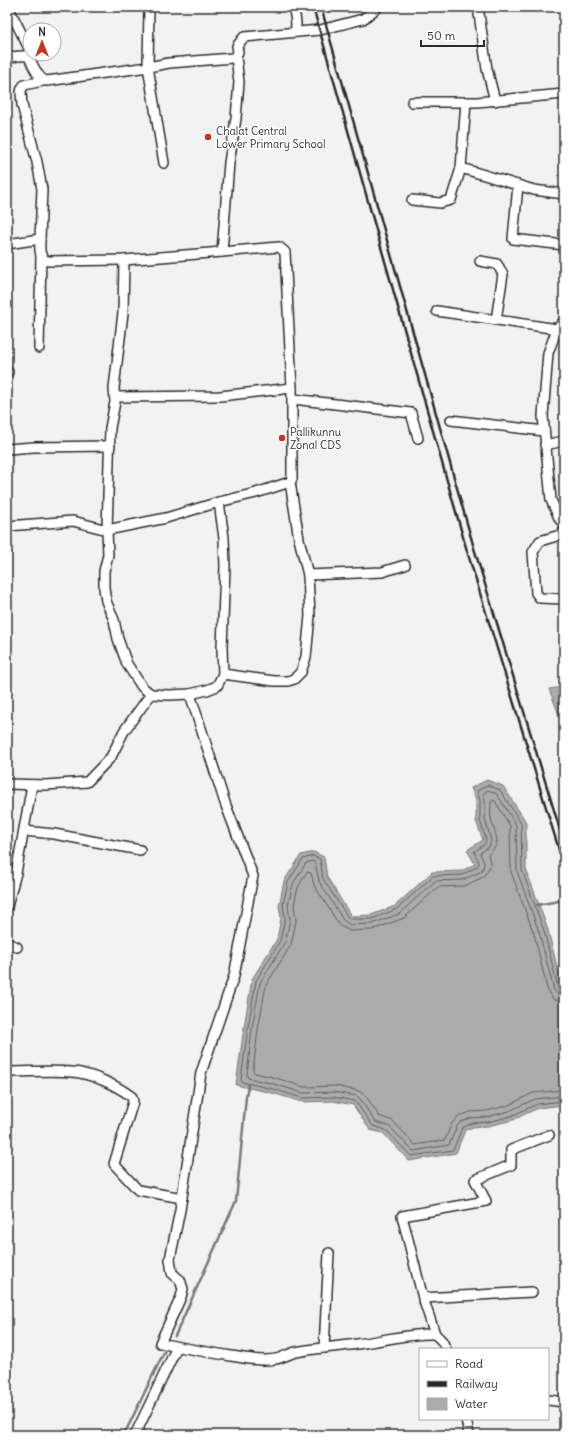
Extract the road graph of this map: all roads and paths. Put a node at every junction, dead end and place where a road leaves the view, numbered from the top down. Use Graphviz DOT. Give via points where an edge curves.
graph roads {
  1 [pos="8,7"];
  2 [pos="149,7"];
  3 [pos="294,7"];
  4 [pos="378,7"];
  5 [pos="478,7"];
  6 [pos="295,32"];
  7 [pos="22,36"];
  8 [pos="22,56"];
  9 [pos="236,57"];
  10 [pos="7,58"];
  11 [pos="32,62"];
  12 [pos="148,67"];
  13 [pos="43,80"];
  14 [pos="564,94"];
  15 [pos="495,101"];
  16 [pos="412,102"];
  17 [pos="466,102"];
  18 [pos="164,163"];
  19 [pos="461,168"];
  20 [pos="518,185"];
  21 [pos="564,194"];
  22 [pos="412,200"];
  23 [pos="40,239"];
  24 [pos="7,244"];
  25 [pos="564,246"];
  26 [pos="222,252"];
  27 [pos="41,256"];
  28 [pos="124,260"];
  29 [pos="480,261"];
  30 [pos="437,311"];
  31 [pos="496,320"];
  32 [pos="561,326"];
  33 [pos="39,348"];
  34 [pos="292,388"];
  35 [pos="115,397"];
  36 [pos="293,399"];
  37 [pos="451,420"];
  38 [pos="544,431"];
  39 [pos="418,438"];
  40 [pos="564,441"];
  41 [pos="110,446"];
  42 [pos="545,446"];
  43 [pos="7,449"];
  44 [pos="290,482"];
  45 [pos="219,502"];
  46 [pos="564,522"];
  47 [pos="7,526"];
  48 [pos="107,530"];
  49 [pos="564,532"];
  50 [pos="405,565"];
  51 [pos="308,575"];
  52 [pos="564,599"];
  53 [pos="223,674"];
  54 [pos="151,694"];
  55 [pos="190,694"];
  56 [pos="7,784"];
  57 [pos="32,785"];
  58 [pos="24,831"];
  59 [pos="140,850"];
  60 [pos="7,906"];
  61 [pos="7,943"];
  62 [pos="16,947"];
  63 [pos="7,1072"];
  64 [pos="549,1134"];
  65 [pos="182,1198"];
  66 [pos="328,1253"];
  67 [pos="532,1292"];
  68 [pos="423,1298"];
  69 [pos="435,1334"];
  70 [pos="177,1347"];
  71 [pos="324,1348"];
  72 [pos="446,1348"];
  73 [pos="549,1400"];
  74 [pos="564,1402"];
  75 [pos="466,1420"];
  76 [pos="135,1435"];
  77 [pos="469,1435"];
  1 -- 7 [label="street"];
  2 -- 12 [label="street"];
  3 -- 6 [label="street" via="297,25"];
  4 -- 6 [label="street" via="363,19 320,30"];
  5 -- 15 [label="street" via="487,69"];
  6 -- 9 [label="street" via="244,37 237,46"];
  8 -- 10 [label="street"];
  9 -- 12 [label="street"];
  9 -- 26 [label="street" via="239,82"];
  11 -- 13 [label="street"];
  12 -- 13 [label="street"];
  12 -- 18 [label="street"];
  13 -- 23 [label="street" via="24,85 21,92 42,190"];
  14 -- 15 [label="street"];
  15 -- 17 [label="street"];
  16 -- 17 [label="street"];
  17 -- 19 [label="street"];
  19 -- 20 [label="street"];
  19 -- 22 [label="street" via="451,200 440,203"];
  20 -- 21 [label="street"];
  20 -- 25 [label="street" via="512,239"];
  23 -- 24 [label="street"];
  23 -- 27 [label="street"];
  26 -- 28 [label="street"];
  26 -- 34 [label="street" via="279,247 285,252"];
  27 -- 28 [label="street" via="47,261"];
  27 -- 33 [label="street"];
  28 -- 35 [label="street" via="123,313"];
  29 -- 31 [label="street" via="497,264 503,274"];
  30 -- 31 [label="street"];
  31 -- 32 [label="street"];
  32 -- 38 [label="street" via="548,353"];
  34 -- 35 [label="street" via="220,396"];
  34 -- 36 [label="street"];
  35 -- 41 [label="street"];
  36 -- 39 [label="street" via="411,413"];
  36 -- 44 [label="street"];
  37 -- 38 [label="street"];
  38 -- 42 [label="street"];
  40 -- 42 [label="street"];
  41 -- 43 [label="street"];
  41 -- 48 [label="street"];
  42 -- 46 [label="street" via="551,500 560,520"];
  44 -- 45 [label="street"];
  44 -- 51 [label="street" via="299,540"];
  45 -- 48 [label="street" via="166,518"];
  45 -- 53 [label="street" via="225,566"];
  47 -- 48 [label="street" via="73,521"];
  48 -- 54 [label="street" via="108,555 104,577 106,601 127,664 142,687"];
  49 -- 52 [label="street" via="540,541 533,552 536,593 540,598"];
  50 -- 51 [label="street" via="382,572"];
  51 -- 53 [label="street" via="310,616 306,657 301,672 288,681"];
  53 -- 55 [label="street" via="217,686"];
  54 -- 55 [label="street"];
  54 -- 57 [label="street" via="124,731 111,757 87,782"];
  55 -- 65 [label="street" via="225,803 253,876 234,976 201,1073"];
  56 -- 57 [label="street"];
  57 -- 58 [label="street"];
  58 -- 59 [label="street"];
  58 -- 60 [label="street"];
  61 -- 62 [label="street"];
  63 -- 65 [label="street" via="74,1072 123,1090 132,1097 133,1102 114,1164 138,1190"];
  64 -- 68 [label="street" via="511,1150 511,1165 475,1180 486,1201 402,1216"];
  65 -- 70 [label="street" via="170,1259 172,1273 180,1280 183,1289 160,1342"];
  66 -- 71 [label="street"];
  67 -- 68 [label="street"];
  68 -- 69 [label="street"];
  69 -- 71 [label="street" via="403,1336"];
  69 -- 72 [label="street"];
  70 -- 71 [label="street" via="266,1360"];
  70 -- 76 [label="street"];
  73 -- 74 [label="street"];
  75 -- 77 [label="street"];
}
